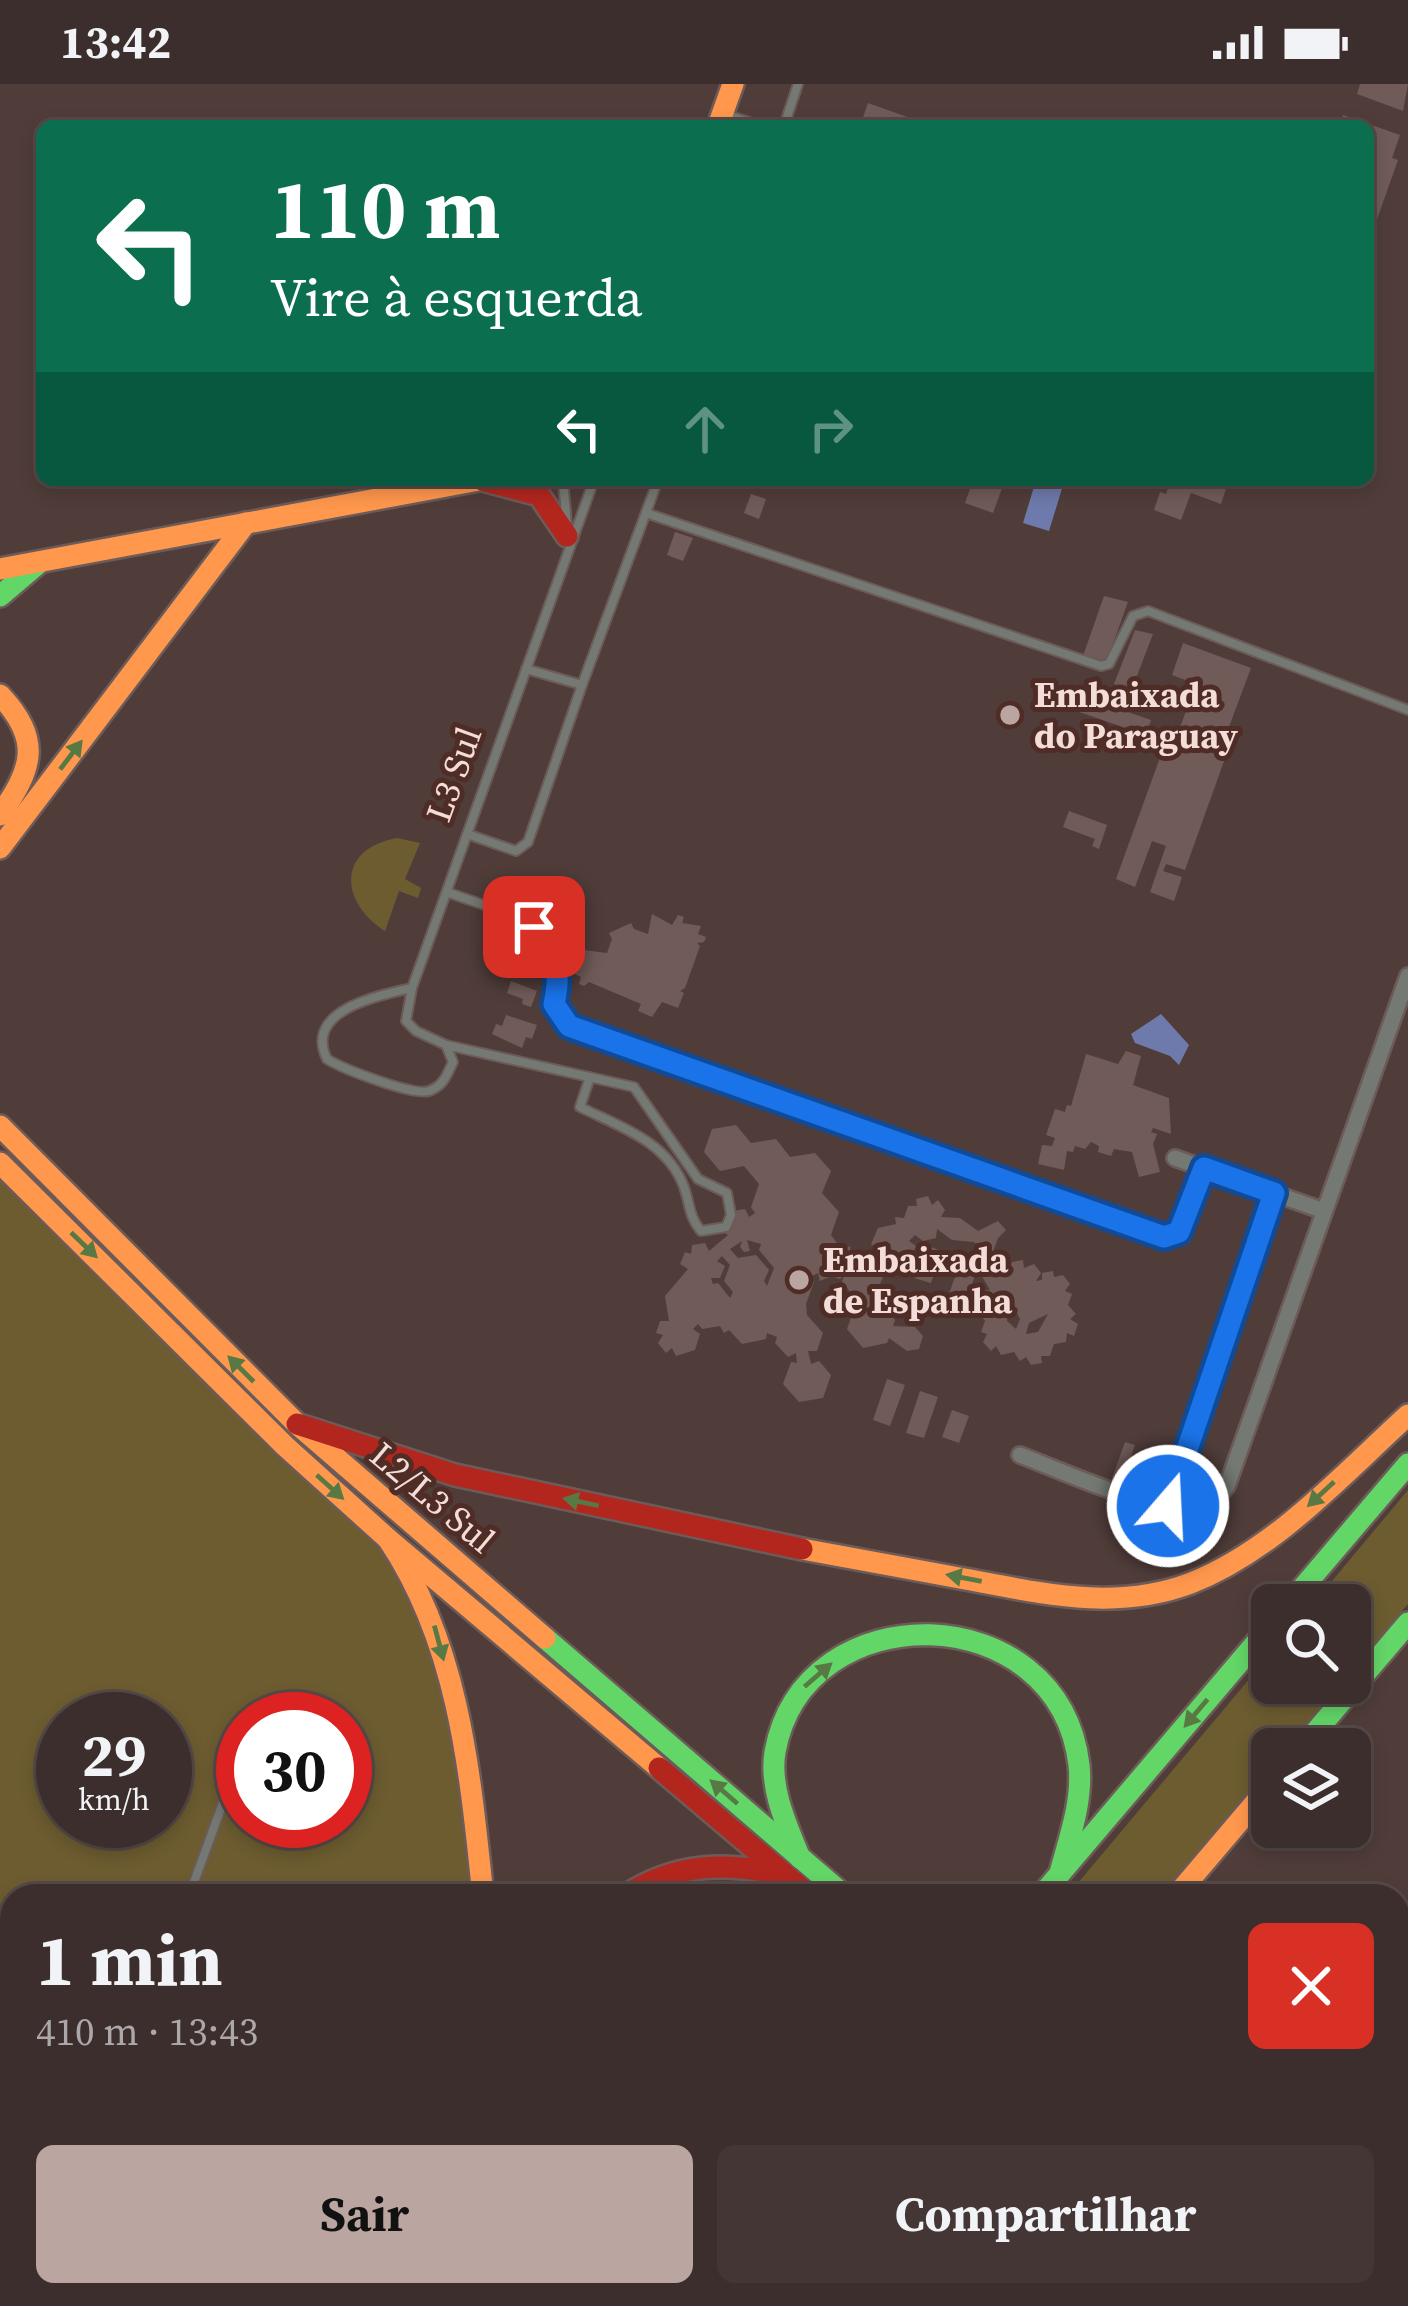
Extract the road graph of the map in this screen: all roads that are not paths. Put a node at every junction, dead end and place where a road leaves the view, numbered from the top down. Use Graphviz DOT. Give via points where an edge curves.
graph roads {
  1 [pos="733,84"];
  2 [pos="799,84"];
  3 [pos="720,120"];
  4 [pos="786,120"];
  5 [pos="448,486"];
  6 [pos="504,486"];
  7 [pos="563,486"];
  8 [pos="592,486"];
  9 [pos="656,486"];
  10 [pos="646,513"];
  11 [pos="246,523"];
  12 [pos="568,543"];
  13 [pos="40,561"];
  14 [pos="0,569"];
  15 [pos="0,596"];
  16 [pos="526,669"];
  17 [pos="582,685"];
  18 [pos="0,695"];
  19 [pos="1408,710"];
  20 [pos="0,815"];
  21 [pos="467,834"];
  22 [pos="0,848"];
  23 [pos="446,892"];
  24 [pos="1408,976"];
  25 [pos="412,988"];
  26 [pos="446,1045"];
  27 [pos="590,1077"];
  28 [pos="0,1126"];
  29 [pos="664,1130"];
  30 [pos="656,1145"];
  31 [pos="1175,1158"];
  32 [pos="0,1163"];
  33 [pos="1204,1168"];
  34 [pos="698,1179"];
  35 [pos="684,1186"];
  36 [pos="1274,1193"];
  37 [pos="1324,1211"];
  38 [pos="1408,1415"];
  39 [pos="297,1424"];
  40 [pos="1020,1455"];
  41 [pos="1408,1464"];
  42 [pos="1168,1506"];
  43 [pos="388,1539"];
  44 [pos="1306,1584"];
  45 [pos="1408,1623"];
  46 [pos="1251,1649"];
  47 [pos="1319,1728"];
  48 [pos="1251,1807"];
  49 [pos="216,1822"];
  50 [pos="792,1866"];
  51 [pos="1060,1874"];
  52 [pos="193,1884"];
  53 [pos="481,1884"];
  54 [pos="645,1884"];
  55 [pos="803,1884"];
  56 [pos="823,1884"];
  57 [pos="1051,1884"];
  58 [pos="1185,1884"];
  1 -- 3 [label="main road"];
  2 -- 4 [label="lane"];
  5 -- 11 [label="main road"];
  6 -- 12 [label="main road" via="539,495"];
  7 -- 12 [label="lane, L3 Sul"];
  8 -- 12 [label="lane, L3 Sul"];
  9 -- 10 [label="lane"];
  10 -- 17 [label="lane"];
  10 -- 19 [label="lane" via="1101,666 1133,616 1148,611"];
  11 -- 13 [label="main road"];
  22 -- 11 [label="main road, one-way"];
  12 -- 16 [label="lane, L3 Sul"];
  13 -- 14 [label="main road"];
  13 -- 15 [label="main road"];
  16 -- 17 [label="lane"];
  16 -- 21 [label="lane, L3 Sul"];
  17 -- 21 [label="lane" via="528,842 516,851"];
  18 -- 20 [label="main road" via="30,734 21,784"];
  21 -- 23 [label="lane, L3 Sul"];
  23 -- 25 [label="lane, L3 Sul"];
  23 -- 33 [label="lane" via="534,927 560,975 554,1004 569,1026 1164,1237 1179,1232"];
  24 -- 37 [label="street"];
  25 -- 26 [label="lane, L3 Sul" via="406,1021"];
  25 -- 26 [label="lane" via="350,1005 326,1029 323,1054 418,1092 443,1082 453,1062"];
  26 -- 27 [label="lane"];
  27 -- 29 [label="lane" via="634,1088"];
  27 -- 30 [label="lane" via="580,1107"];
  39 -- 28 [label="main road, L2/L3 Sul, one-way"];
  29 -- 30 [label="lane"];
  29 -- 34 [label="lane"];
  30 -- 35 [label="lane"];
  31 -- 33 [label="street"];
  32 -- 43 [label="main road, L2/L3 Sul, one-way"];
  33 -- 36 [label="street"];
  34 -- 35 [label="lane"];
  34 -- 35 [label="lane" via="727,1193 726,1227 701,1231"];
  36 -- 37 [label="street"];
  36 -- 42 [label="street"];
  37 -- 42 [label="street" via="1227,1486 1196,1510"];
  38 -- 39 [label="main road, one-way" via="1248,1552 1195,1581 1117,1600 1067,1598 523,1490 426,1468"];
  50 -- 39 [label="main road, L2/L3 Sul, one-way"];
  40 -- 42 [label="street"];
  41 -- 44 [label="main road"];
  43 -- 50 [label="main road, L2/L3 Sul"];
  43 -- 53 [label="main road, one-way" via="435,1628"];
  45 -- 47 [label="main road"];
  46 -- 51 [label="main road, one-way"];
  48 -- 58 [label="main road"];
  49 -- 52 [label="lane"];
  50 -- 51 [label="main road, one-way" via="775,1754 802,1690 833,1662 874,1642 951,1634 1024,1663 1061,1708 1080,1768"];
  50 -- 54 [label="main road" via="687,1865"];
  50 -- 55 [label="main road, L2/L3 Sul"];
  50 -- 56 [label="main road, L2/L3 Sul"];
  51 -- 57 [label="main road"];
}
